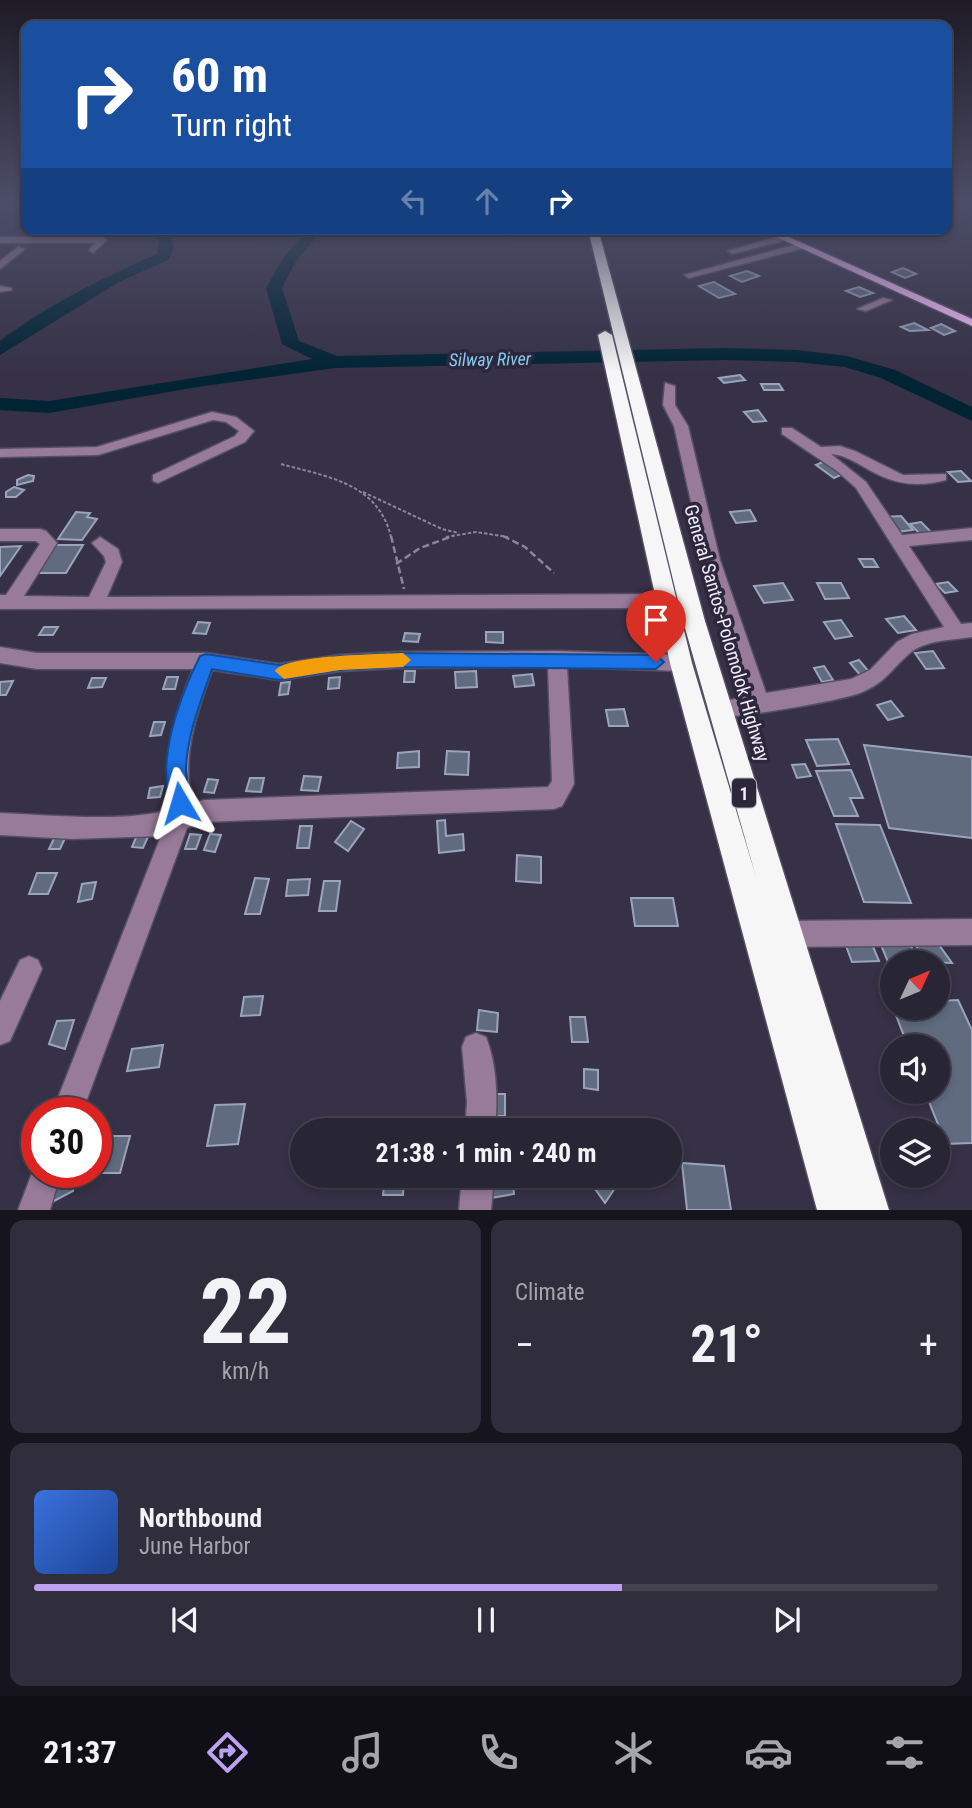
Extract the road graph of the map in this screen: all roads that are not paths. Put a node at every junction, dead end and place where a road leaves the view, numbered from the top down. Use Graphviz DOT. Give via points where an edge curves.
graph roads {
  1 [pos="592,259"];
  2 [pos="598,259"];
  3 [pos="749,259"];
  4 [pos="831,259"];
  5 [pos="689,275"];
  6 [pos="911,296"];
  7 [pos="862,309"];
  8 [pos="972,323"];
  9 [pos="612,336"];
  10 [pos="620,373"];
  11 [pos="669,386"];
  12 [pos="788,431"];
  13 [pos="818,452"];
  14 [pos="0,453"];
  15 [pos="941,477"];
  16 [pos="158,478"];
  17 [pos="972,534"];
  18 [pos="0,535"];
  19 [pos="898,541"];
  20 [pos="100,543"];
  21 [pos="666,601"];
  22 [pos="5,602"];
  23 [pos="95,604"];
  24 [pos="964,631"];
  25 [pos="0,655"];
  26 [pos="557,659"];
  27 [pos="206,661"];
  28 [pos="681,663"];
  29 [pos="760,705"];
  30 [pos="720,710"];
  31 [pos="182,816"];
  32 [pos="0,824"];
  33 [pos="972,932"];
  34 [pos="785,934"];
  35 [pos="29,969"];
  36 [pos="0,1031"];
  37 [pos="476,1047"];
  38 [pos="73,1097"];
  39 [pos="481,1118"];
  40 [pos="41,1188"];
  41 [pos="477,1188"];
  42 [pos="34,1209"];
  43 [pos="475,1209"];
  44 [pos="836,1209"];
  45 [pos="870,1209"];
  1 -- 9 [label="highway, 1"];
  2 -- 9 [label="highway, General Santos-Polomolok Highway / 1"];
  3 -- 5 [label="street"];
  4 -- 6 [label="main road"];
  6 -- 7 [label="street"];
  6 -- 8 [label="main road"];
  9 -- 10 [label="highway, General Santos-Polomolok Highway / 1"];
  10 -- 21 [label="highway, 1"];
  10 -- 30 [label="highway, General Santos-Polomolok Highway / 1"];
  11 -- 29 [label="street" via="669,405 681,426 712,560"];
  12 -- 13 [label="street"];
  13 -- 15 [label="street" via="840,449 906,480"];
  13 -- 19 [label="street" via="861,485"];
  14 -- 16 [label="street" via="98,451 212,416 235,420 247,431 240,439"];
  17 -- 19 [label="street"];
  18 -- 22 [label="street" via="40,535 49,543"];
  19 -- 24 [label="street"];
  20 -- 23 [label="street" via="112,553 114,562"];
  21 -- 23 [label="street"];
  21 -- 28 [label="highway, 1"];
  22 -- 23 [label="street"];
  24 -- 29 [label="street" via="911,643 869,682"];
  25 -- 27 [label="street" via="37,661"];
  26 -- 27 [label="street" via="396,660 279,672"];
  26 -- 28 [label="street"];
  26 -- 31 [label="street" via="563,784 554,798 226,809"];
  27 -- 31 [label="street" via="186,718 176,767"];
  28 -- 44 [label="highway, 1"];
  29 -- 30 [label="street"];
  30 -- 34 [label="highway, General Santos-Polomolok Highway / 1"];
  31 -- 32 [label="street" via="138,827"];
  31 -- 38 [label="street"];
  33 -- 34 [label="street"];
  34 -- 45 [label="highway, General Santos-Polomolok Highway / 1"];
  35 -- 36 [label="street"];
  37 -- 39 [label="street"];
  40 -- 42 [label="street"];
  41 -- 43 [label="street"];
}
